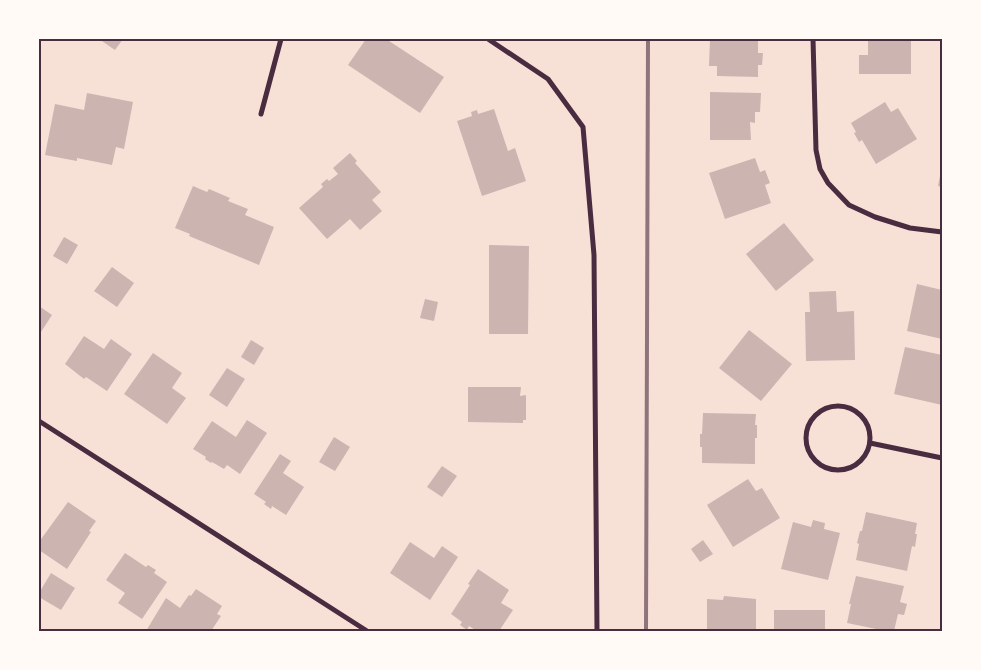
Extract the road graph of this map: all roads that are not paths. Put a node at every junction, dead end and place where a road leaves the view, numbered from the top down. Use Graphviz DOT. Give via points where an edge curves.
graph roads {
  1 [pos="281,39"];
  2 [pos="488,39"];
  3 [pos="813,39"];
  4 [pos="261,114"];
  5 [pos="942,232"];
  6 [pos="39,421"];
  7 [pos="870,443"];
  8 [pos="942,458"];
  9 [pos="367,631"];
  10 [pos="597,631"];
  1 -- 4 [label="street"];
  2 -- 10 [label="street" via="548,78 583,127 594,255"];
  3 -- 5 [label="street" via="816,150 820,169 828,184 849,204 875,217 910,228"];
  6 -- 9 [label="street"];
  7 -- 7 [label="street" via="870,433 863,418 840,405 819,411 806,429 807,450 821,466 830,470 841,471 856,465 867,454"];
  7 -- 8 [label="street"];
}
